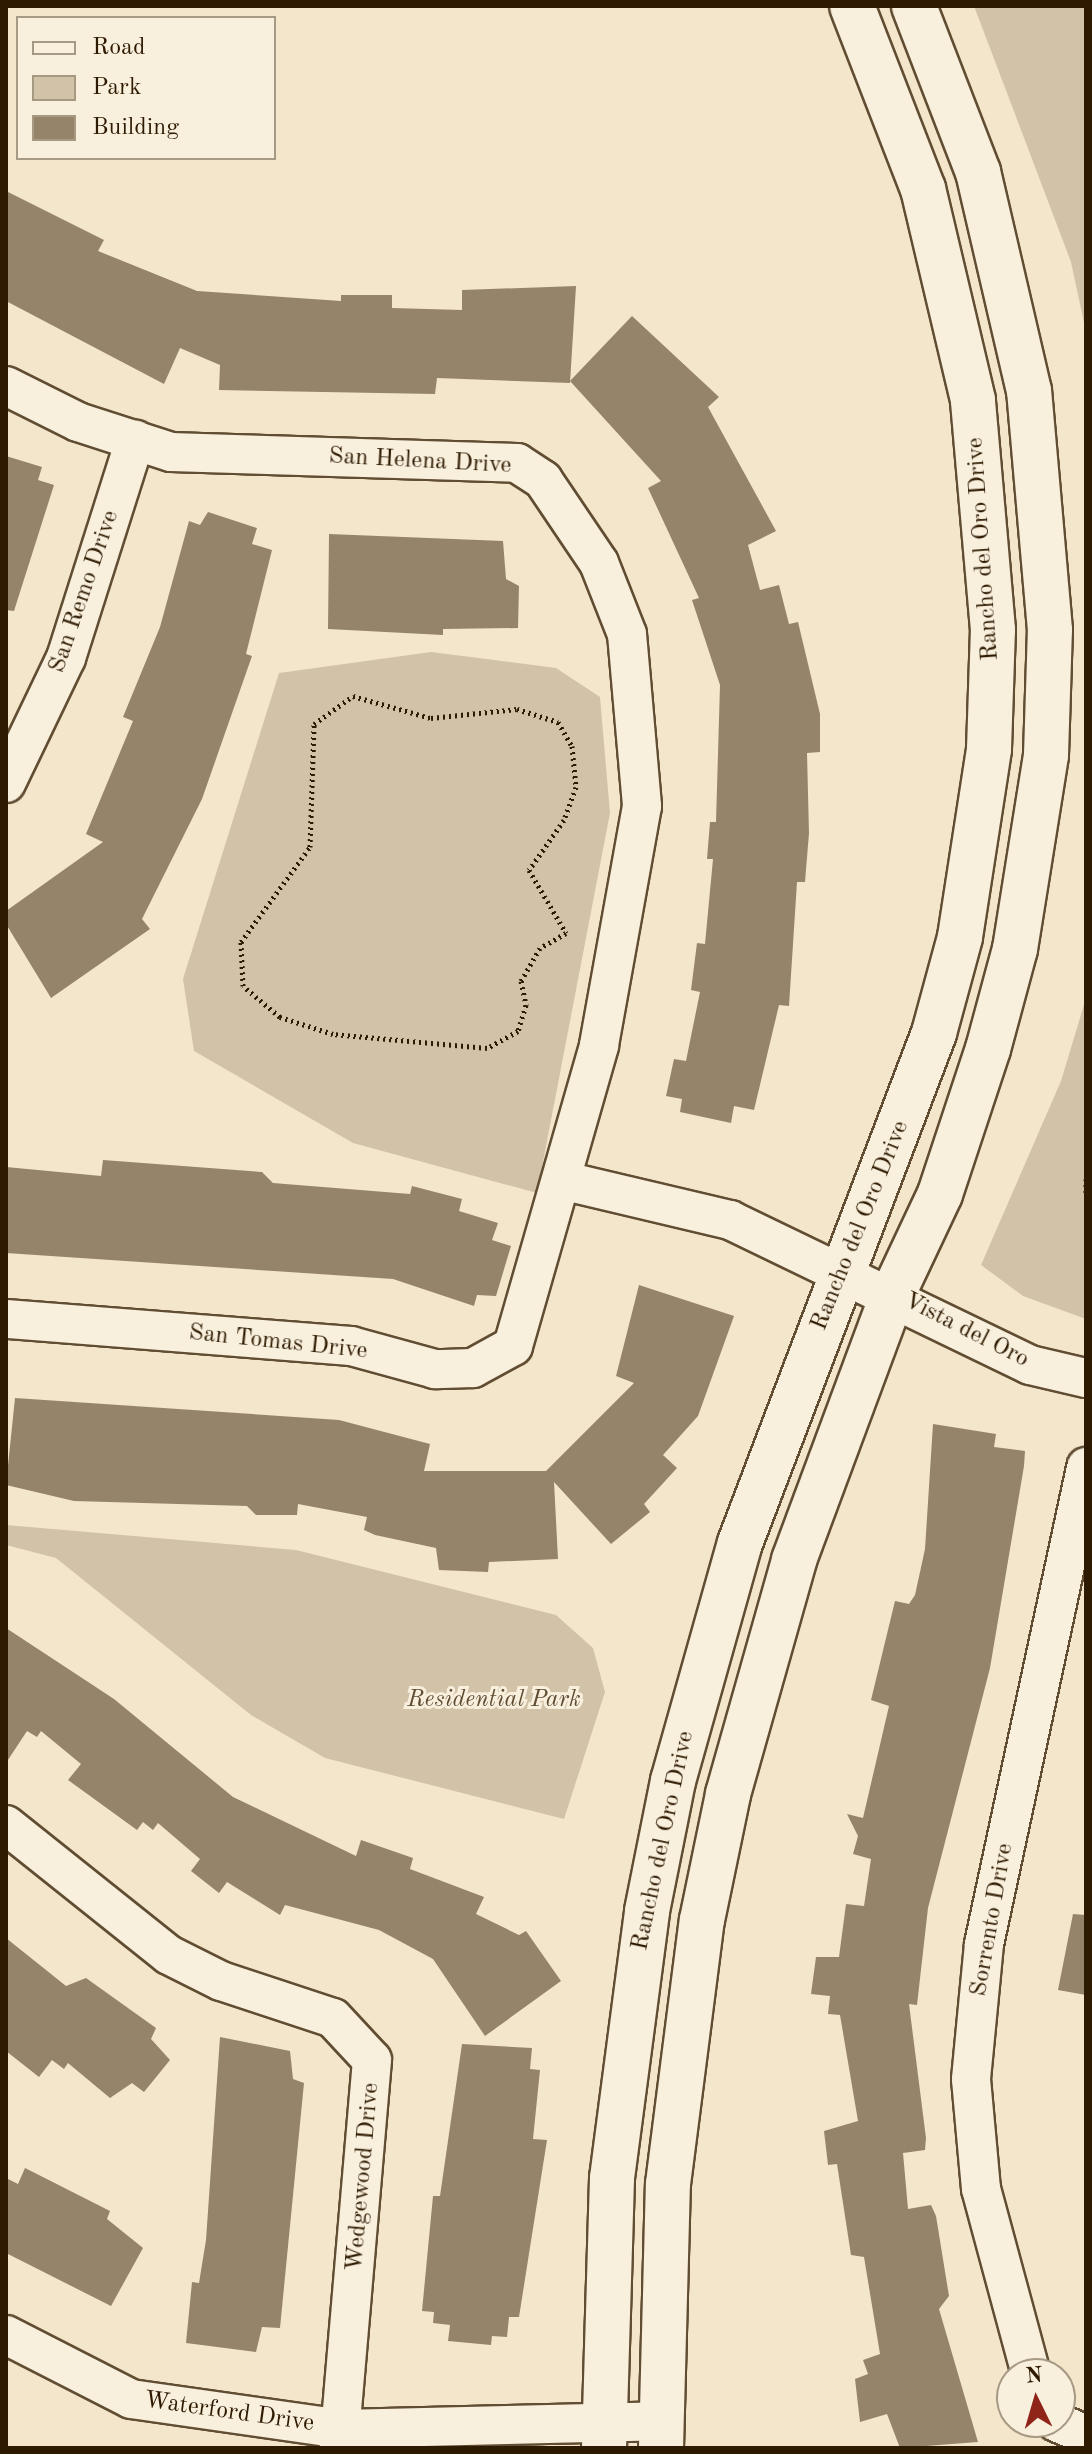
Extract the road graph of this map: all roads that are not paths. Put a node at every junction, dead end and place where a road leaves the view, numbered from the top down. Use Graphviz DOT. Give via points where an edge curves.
graph roads {
  1 [pos="852,6"];
  2 [pos="914,6"];
  3 [pos="6,386"];
  4 [pos="135,440"];
  5 [pos="6,783"];
  6 [pos="565,1181"];
  7 [pos="841,1271"];
  8 [pos="893,1294"];
  9 [pos="6,1319"];
  10 [pos="1086,1378"];
  11 [pos="1086,1467"];
  12 [pos="6,1825"];
  13 [pos="6,2335"];
  14 [pos="1027,2358"];
  15 [pos="604,2435"];
  16 [pos="660,2435"];
  17 [pos="340,2438"];
  1 -- 7 [label="main road, Rancho del Oro Drive" via="923,189 954,297 985,501 993,630 989,749 960,937 887,1173"];
  2 -- 8 [label="main road" via="978,172 1009,284 1042,496 1050,630 1046,755 1015,949 940,1194"];
  3 -- 4 [label="street, San Helena Drive" via="78,422"];
  4 -- 5 [label="street, San Remo Drive" via="66,658"];
  4 -- 6 [label="street, San Helena Drive" via="171,452 517,463 543,480 599,563 627,634 642,806 599,1046"];
  6 -- 7 [label="street, Vista del Oro" via="730,1220"];
  6 -- 9 [label="street, San Tomas Drive" via="513,1346 473,1368 435,1369 351,1346"];
  7 -- 8 [label="street, Vista del Oro"];
  7 -- 15 [label="main road, Rancho del Oro Drive" via="740,1543 670,1796 612,2178"];
  8 -- 10 [label="street, Vista del Oro" via="1030,1365"];
  8 -- 16 [label="main road" via="794,1560 725,1808 668,2184"];
  11 -- 14 [label="street, Sorrento Drive" via="984,1944 971,2079 981,2189"];
  12 -- 17 [label="street, Wedgewood Drive" via="169,1955 221,1981 333,2018 372,2060"];
  13 -- 17 [label="street, Waterford Drive" via="131,2399"];
  15 -- 16 [label="street, Waterford Drive"];
  15 -- 17 [label="street, Waterford Drive"];
}
